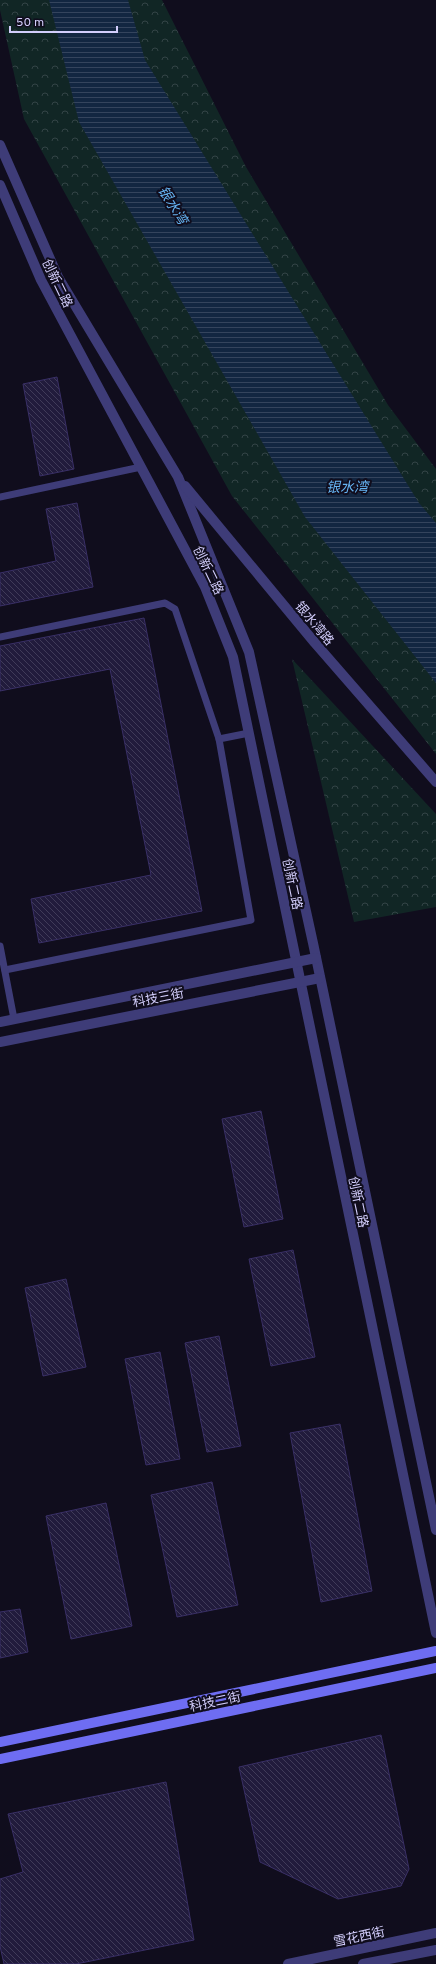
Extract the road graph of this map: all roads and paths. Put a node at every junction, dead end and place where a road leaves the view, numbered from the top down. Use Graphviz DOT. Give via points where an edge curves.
graph roads {
  1 [pos="0,144"];
  2 [pos="0,185"];
  3 [pos="141,467"];
  4 [pos="178,477"];
  5 [pos="0,496"];
  6 [pos="0,637"];
  7 [pos="249,733"];
  8 [pos="219,738"];
  9 [pos="436,782"];
  10 [pos="0,946"];
  11 [pos="316,958"];
  12 [pos="296,962"];
  13 [pos="5,970"];
  14 [pos="320,978"];
  15 [pos="300,982"];
  16 [pos="14,1019"];
  17 [pos="0,1022"];
  18 [pos="0,1042"];
  19 [pos="436,1530"];
  20 [pos="436,1633"];
  21 [pos="436,1651"];
  22 [pos="436,1668"];
  23 [pos="0,1742"];
  24 [pos="0,1759"];
  25 [pos="436,1933"];
  26 [pos="436,1950"];
  27 [pos="288,1964"];
  28 [pos="363,1964"];
  1 -- 4 [label="street, 创新二路" via="58,277"];
  2 -- 3 [label="street, 创新二路" via="41,280"];
  3 -- 5 [label="lane"];
  3 -- 7 [label="street, 创新二路" via="205,587 234,657"];
  4 -- 9 [label="street, 银水湾路" via="315,643"];
  4 -- 11 [label="street, 创新二路" via="249,652"];
  6 -- 8 [label="lane" via="165,603 175,609"];
  7 -- 8 [label="lane"];
  7 -- 12 [label="street, 创新二路"];
  8 -- 13 [label="lane" via="251,920"];
  10 -- 13 [label="lane"];
  11 -- 12 [label="street, 科技三街"];
  11 -- 14 [label="street, 创新二路"];
  12 -- 15 [label="street, 创新二路"];
  12 -- 16 [label="street, 科技三街"];
  13 -- 16 [label="lane"];
  14 -- 15 [label="street, 科技三街"];
  14 -- 19 [label="street, 创新二路"];
  15 -- 18 [label="street, 科技三街"];
  15 -- 20 [label="street, 创新二路"];
  16 -- 17 [label="street, 科技三街"];
  21 -- 23 [label="main road, 科技二街"];
  22 -- 24 [label="main road, 科技二街"];
  25 -- 27 [label="street, 雪花西街"];
  26 -- 28 [label="street"];
}
